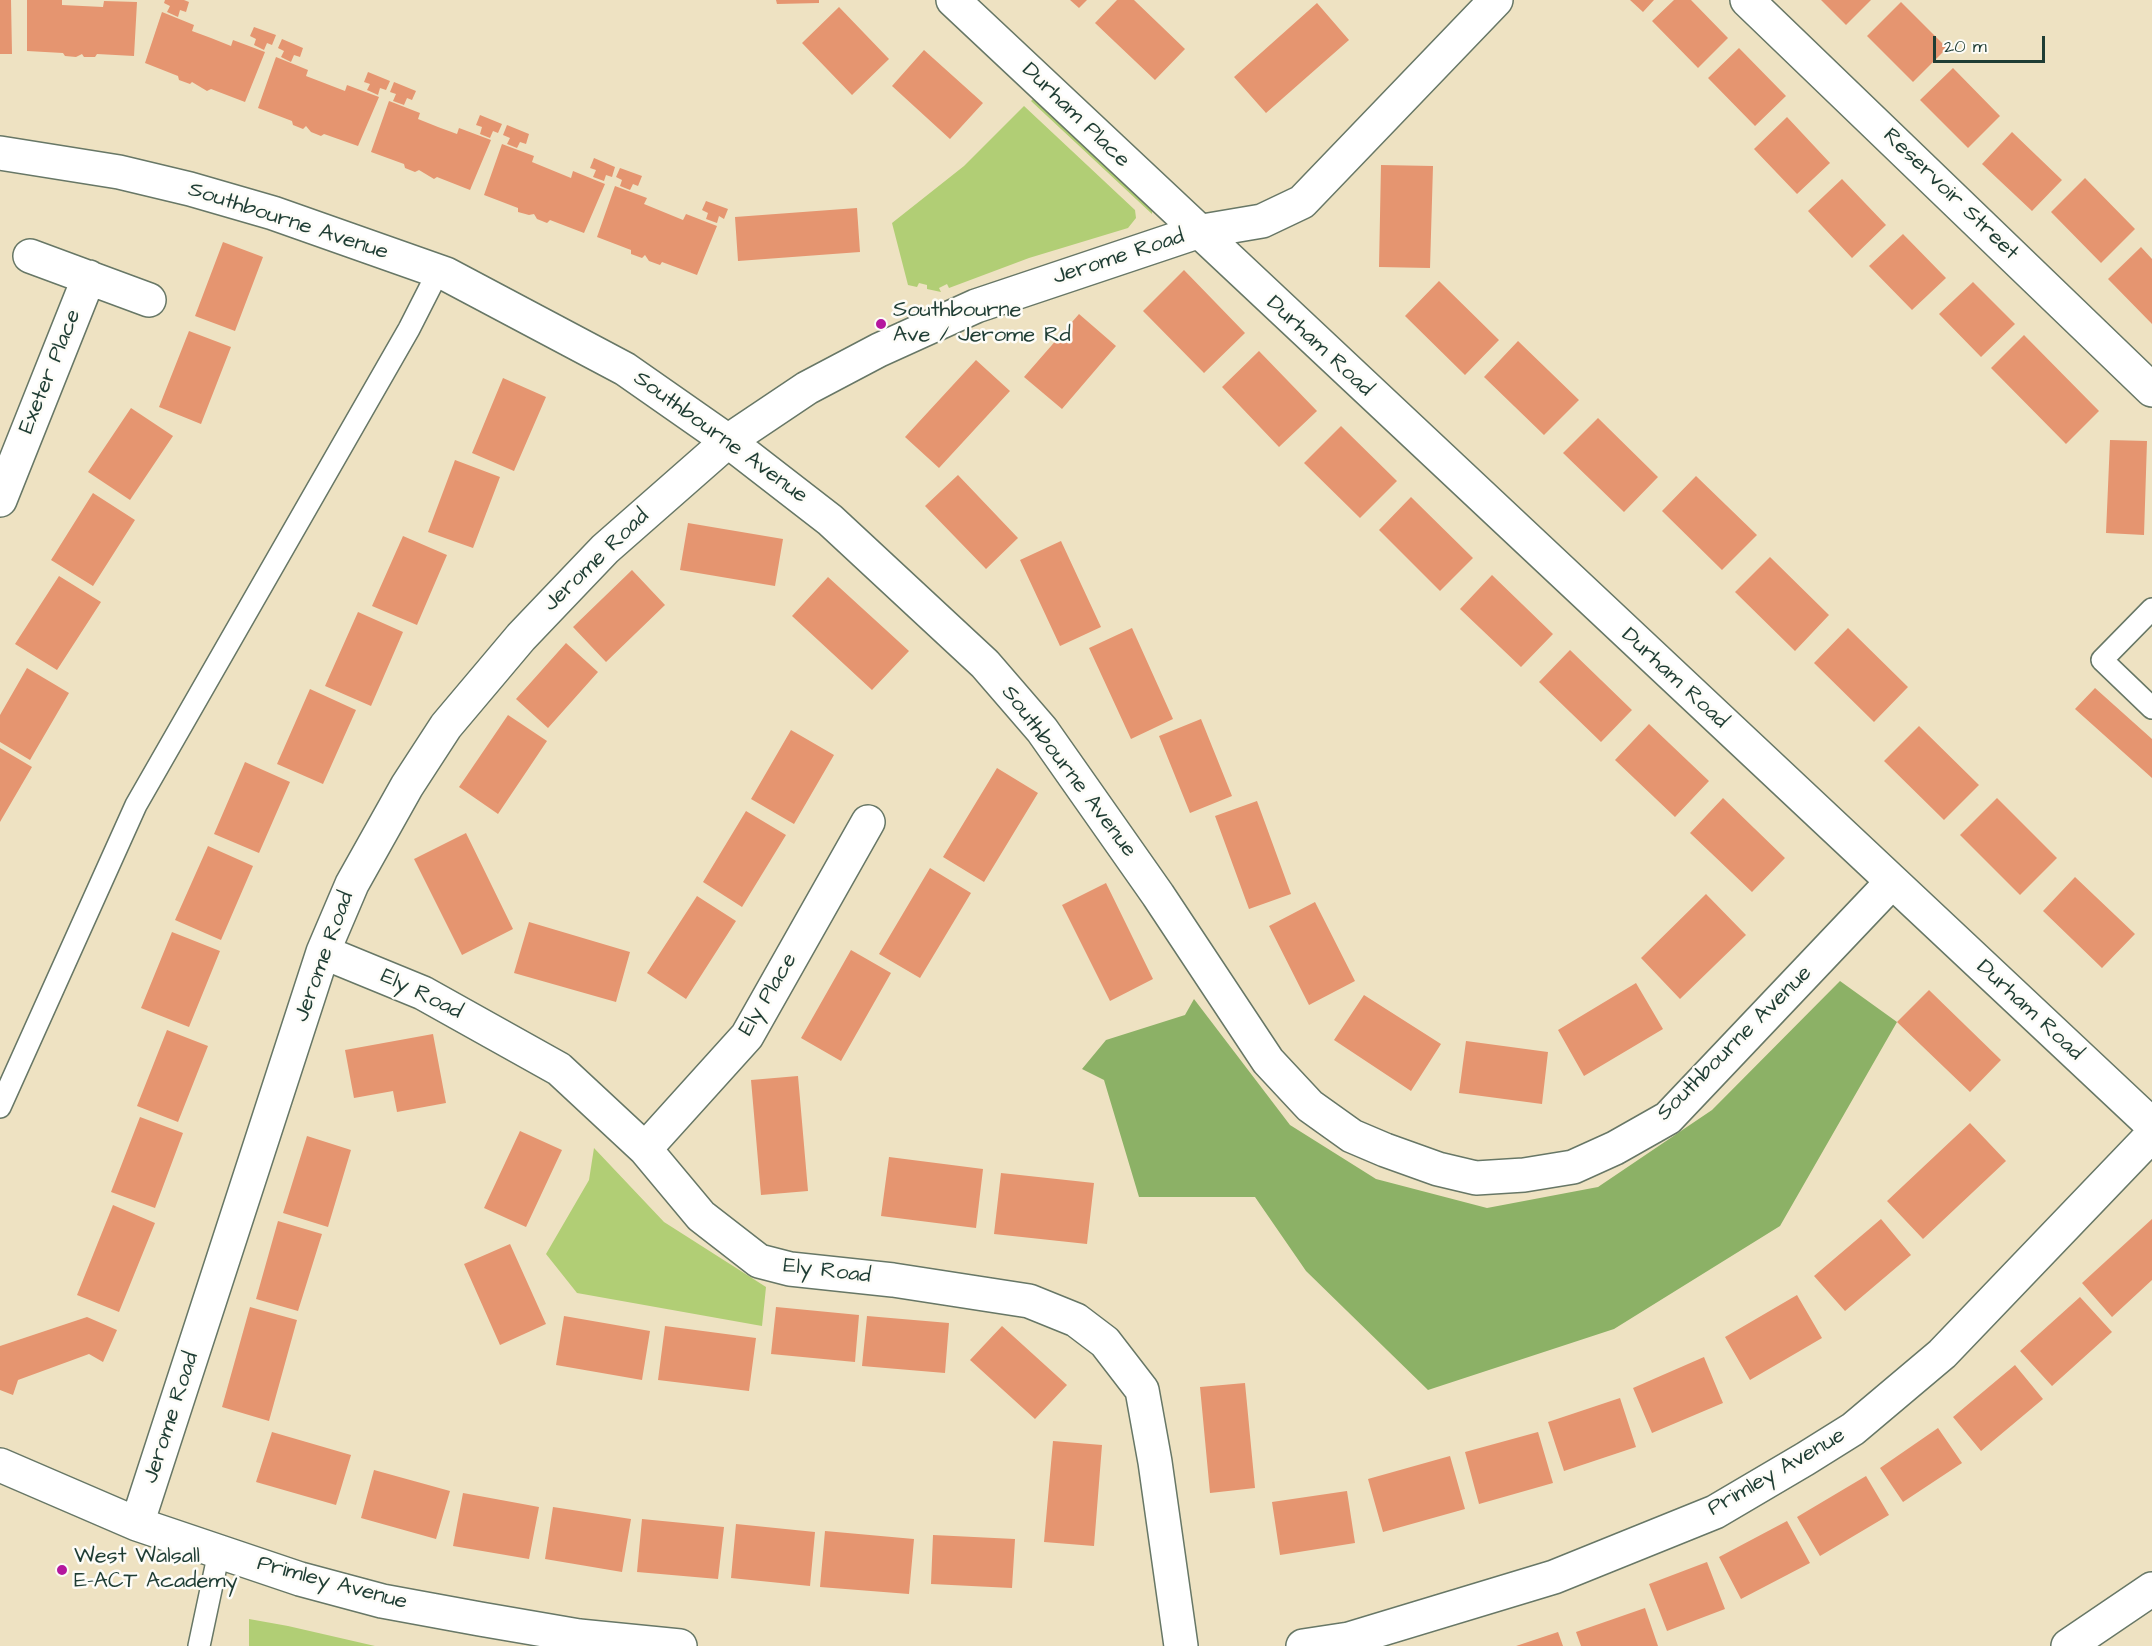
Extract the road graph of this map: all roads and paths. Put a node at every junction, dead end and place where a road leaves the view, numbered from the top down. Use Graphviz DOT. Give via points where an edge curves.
graph roads {
  1 [pos="952,0"];
  2 [pos="1496,0"];
  3 [pos="1747,0"];
  4 [pos="0,153"];
  5 [pos="1197,232"];
  6 [pos="30,256"];
  7 [pos="438,272"];
  8 [pos="89,277"];
  9 [pos="149,300"];
  10 [pos="2152,390"];
  11 [pos="728,441"];
  12 [pos="0,500"];
  13 [pos="2152,609"];
  14 [pos="2152,708"];
  15 [pos="868,822"];
  16 [pos="1891,883"];
  17 [pos="323,952"];
  18 [pos="0,1107"];
  19 [pos="2152,1125"];
  20 [pos="2152,1135"];
  21 [pos="645,1149"];
  22 [pos="0,1465"];
  23 [pos="137,1524"];
  24 [pos="219,1552"];
  25 [pos="2152,1588"];
  26 [pos="199,1646"];
  27 [pos="680,1646"];
  28 [pos="1181,1646"];
  29 [pos="1303,1646"];
  30 [pos="2068,1646"];
  1 -- 5 [label="street, Durham Place"];
  2 -- 5 [label="street, Jerome Road" via="1302,202 1262,220"];
  3 -- 10 [label="street, Reservoir Street"];
  4 -- 7 [label="street, Southbourne Avenue" via="119,172 190,189 273,213"];
  5 -- 11 [label="street, Jerome Road" via="976,306 807,388"];
  5 -- 16 [label="street, Durham Road"];
  6 -- 8 [label="street"];
  7 -- 11 [label="street, Southbourne Avenue" via="625,369"];
  7 -- 18 [label="lane" via="403,340 136,805"];
  8 -- 9 [label="street"];
  8 -- 12 [label="street, Exeter Place"];
  11 -- 16 [label="street, Southbourne Avenue" via="830,520 986,663 1042,730 1268,1061 1310,1106 1352,1136 1385,1150 1476,1178 1573,1167 1615,1148 1668,1118"];
  11 -- 17 [label="street, Jerome Road" via="605,549 521,637 446,726 379,834"];
  13 -- 14 [label="lane" via="2102,660"];
  15 -- 21 [label="street, Ely Place" via="747,1036"];
  16 -- 19 [label="street, Durham Road"];
  17 -- 21 [label="street, Ely Road" via="423,993 559,1069"];
  17 -- 23 [label="street, Jerome Road"];
  20 -- 29 [label="street, Primley Avenue" via="1942,1354 1853,1429 1805,1459 1715,1512 1554,1577 1349,1639"];
  21 -- 28 [label="street, Ely Road" via="701,1216 759,1262 1029,1301 1076,1320 1105,1342 1142,1390"];
  22 -- 23 [label="street, Primley Avenue"];
  23 -- 24 [label="street, Primley Avenue"];
  24 -- 26 [label="lane"];
  24 -- 27 [label="street, Primley Avenue" via="382,1601 579,1636"];
  25 -- 30 [label="street"];
}
